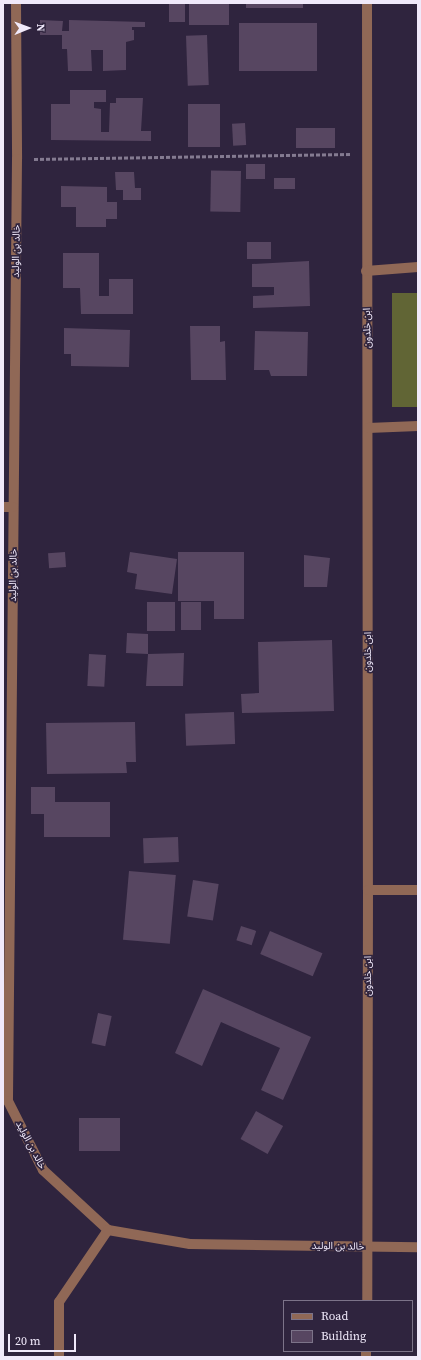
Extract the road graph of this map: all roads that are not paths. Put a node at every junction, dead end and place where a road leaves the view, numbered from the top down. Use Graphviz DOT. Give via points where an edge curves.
graph roads {
  1 [pos="16,3"];
  2 [pos="366,3"];
  3 [pos="418,267"];
  4 [pos="366,270"];
  5 [pos="418,426"];
  6 [pos="368,428"];
  7 [pos="8,507"];
  8 [pos="368,890"];
  9 [pos="418,890"];
  10 [pos="108,1230"];
  11 [pos="367,1247"];
  12 [pos="418,1247"];
  13 [pos="367,1300"];
  14 [pos="59,1357"];
  1 -- 7 [label="street, خالد بن الوليد" via="17,159"];
  2 -- 4 [label="street, ابن خلدون"];
  3 -- 4 [label="street"];
  4 -- 6 [label="street, ابن خلدون"];
  5 -- 6 [label="street"];
  6 -- 8 [label="street, ابن خلدون"];
  7 -- 10 [label="street, خالد بن الوليد" via="8,1101 43,1170"];
  8 -- 9 [label="street"];
  8 -- 11 [label="street, ابن خلدون"];
  10 -- 11 [label="street, خالد بن الوليد" via="190,1244"];
  10 -- 14 [label="street" via="59,1302"];
  11 -- 12 [label="street, خالد بن الوليد"];
  11 -- 13 [label="street, ابن خلدون"];
}
